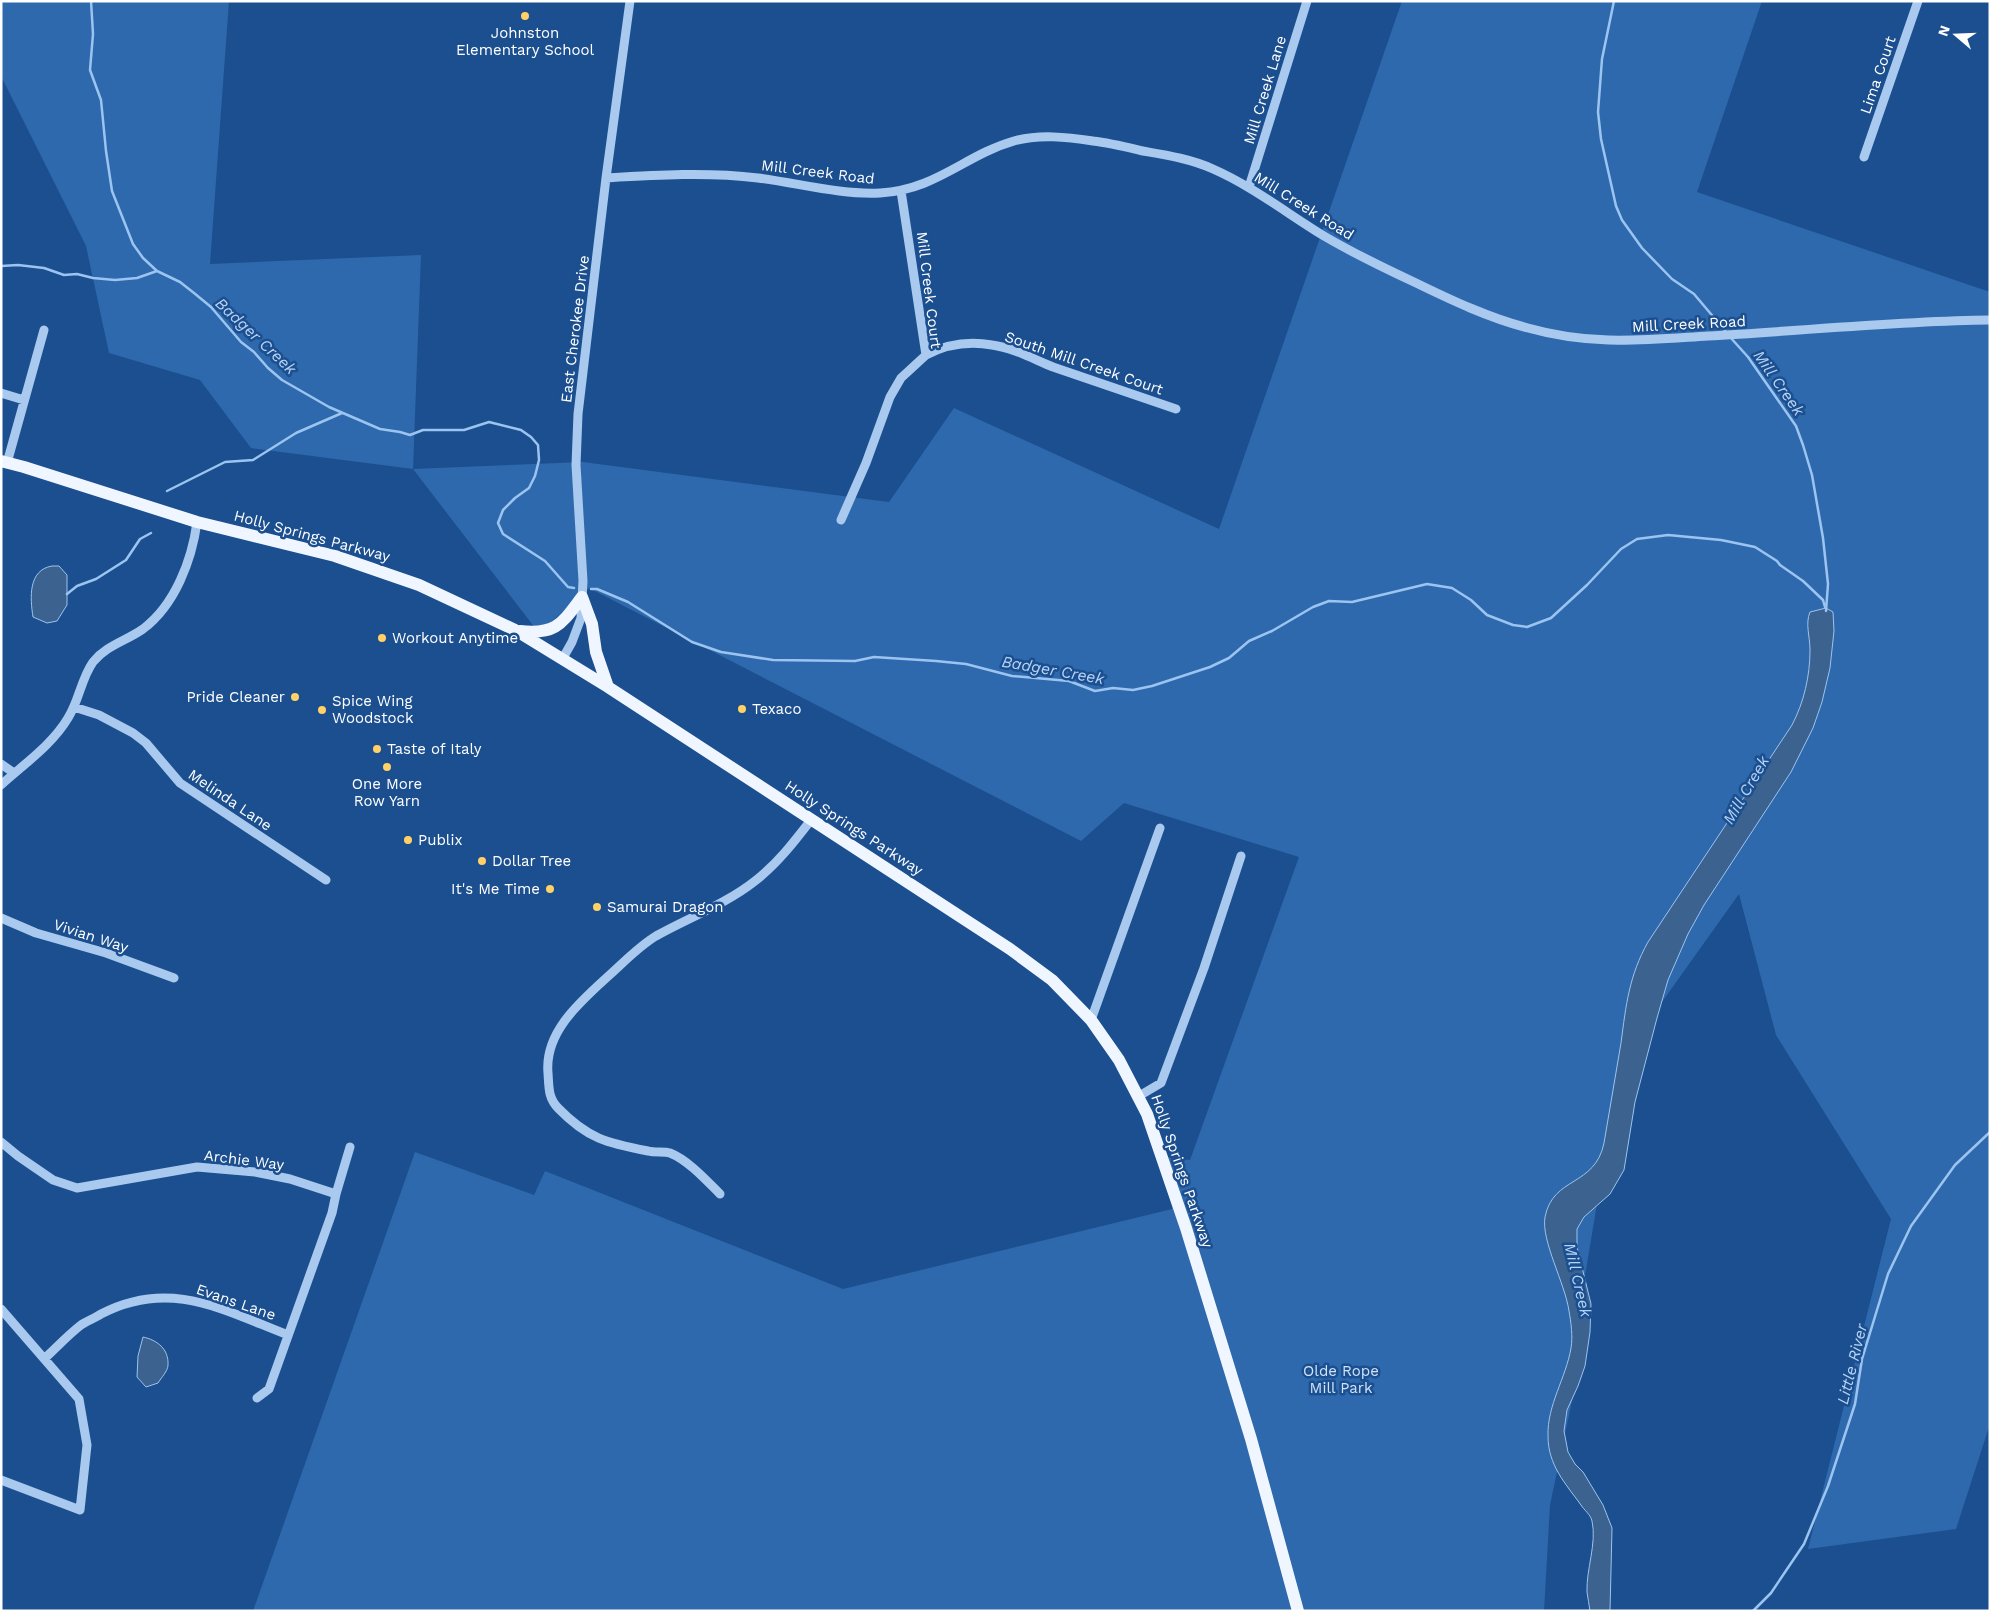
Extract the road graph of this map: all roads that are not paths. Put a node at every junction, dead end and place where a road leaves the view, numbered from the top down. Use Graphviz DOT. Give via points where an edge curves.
graph roads {
  1 [pos="630,1"];
  2 [pos="1306,1"];
  3 [pos="1918,1"];
  4 [pos="1864,157"];
  5 [pos="606,178"];
  6 [pos="1249,187"];
  7 [pos="901,191"];
  8 [pos="1990,320"];
  9 [pos="44,330"];
  10 [pos="926,355"];
  11 [pos="1,393"];
  12 [pos="24,400"];
  13 [pos="1176,409"];
  14 [pos="4,462"];
  15 [pos="841,520"];
  16 [pos="197,522"];
  17 [pos="582,597"];
  18 [pos="515,630"];
  19 [pos="563,658"];
  20 [pos="608,688"];
  21 [pos="74,707"];
  22 [pos="1,764"];
  23 [pos="14,774"];
  24 [pos="1,785"];
  25 [pos="811,820"];
  26 [pos="1160,828"];
  27 [pos="1241,856"];
  28 [pos="326,880"];
  29 [pos="1,918"];
  30 [pos="174,978"];
  31 [pos="1091,1020"];
  32 [pos="1139,1096"];
  33 [pos="1,1142"];
  34 [pos="350,1147"];
  35 [pos="336,1194"];
  36 [pos="720,1194"];
  37 [pos="1,1309"];
  38 [pos="288,1335"];
  39 [pos="44,1359"];
  40 [pos="257,1398"];
  41 [pos="1,1480"];
  42 [pos="1298,1611"];
  1 -- 5 [label="street, East Cherokee Drive"];
  2 -- 6 [label="street, Mill Creek Lane"];
  3 -- 4 [label="street, Lima Court"];
  5 -- 7 [label="street, Mill Creek Road" via="713,174 850,192"];
  5 -- 17 [label="street, East Cherokee Drive" via="578,414 576,465"];
  6 -- 7 [label="street, Mill Creek Road" via="1210,167 1175,157 1092,141 1043,136 1006,144 926,184"];
  6 -- 8 [label="street, Mill Creek Road" via="1275,206 1376,264 1467,306 1530,329 1576,339 1604,341 1906,322"];
  7 -- 10 [label="street, Mill Creek Court"];
  9 -- 12 [label="street"];
  10 -- 13 [label="street, South Mill Creek Court" via="941,347 964,343 993,345"];
  10 -- 15 [label="street, Mill Creek Court" via="901,378 890,396"];
  11 -- 12 [label="street"];
  12 -- 14 [label="street"];
  14 -- 16 [label="main road, Holly Springs Parkway"];
  16 -- 18 [label="main road, Holly Springs Parkway" via="302,547 381,571 437,592"];
  16 -- 21 [label="street" via="187,565 174,591 150,623 96,659 86,674"];
  17 -- 18 [label="main road" via="560,625 535,633"];
  17 -- 19 [label="street, East Cherokee Drive" via="578,629"];
  17 -- 20 [label="main road"];
  18 -- 19 [label="main road, Holly Springs Parkway"];
  19 -- 20 [label="main road, Holly Springs Parkway"];
  20 -- 25 [label="main road, Holly Springs Parkway"];
  21 -- 23 [label="street" via="60,731"];
  21 -- 28 [label="street, Melinda Lane" via="133,733 146,742 180,783"];
  22 -- 23 [label="street"];
  23 -- 24 [label="street"];
  25 -- 31 [label="main road, Holly Springs Parkway" via="1025,960 1057,985"];
  25 -- 36 [label="street" via="792,845 755,881 654,937 636,951 571,1011 548,1056 550,1096 584,1132 602,1141 649,1152 670,1153"];
  26 -- 31 [label="street"];
  27 -- 32 [label="street" via="1162,1083"];
  29 -- 30 [label="street, Vivian Way" via="36,933 106,953"];
  31 -- 32 [label="main road, Holly Springs Parkway"];
  32 -- 42 [label="main road, Holly Springs Parkway" via="1186,1228 1251,1439"];
  33 -- 35 [label="street, Archie Way" via="53,1180 77,1188 197,1168 255,1172"];
  34 -- 35 [label="street"];
  35 -- 38 [label="street"];
  37 -- 39 [label="street"];
  38 -- 39 [label="street, Evans Lane" via="182,1298 149,1298 119,1305 82,1324"];
  38 -- 40 [label="street" via="269,1389"];
  39 -- 41 [label="street" via="79,1399 87,1445 80,1510"];
}
